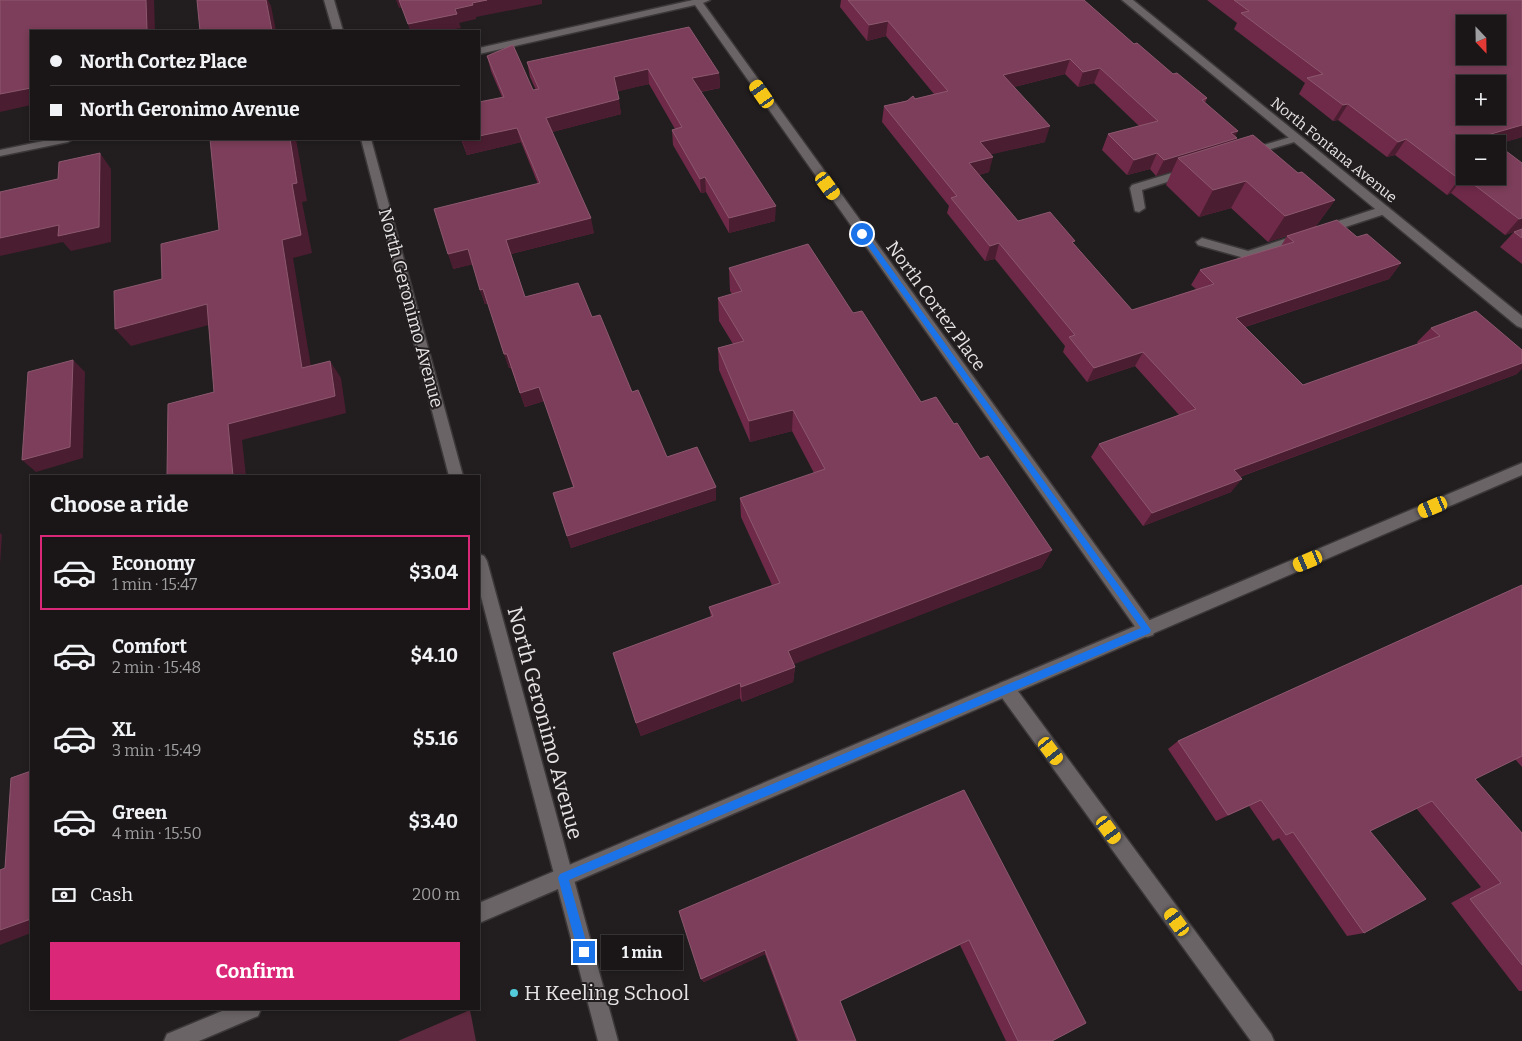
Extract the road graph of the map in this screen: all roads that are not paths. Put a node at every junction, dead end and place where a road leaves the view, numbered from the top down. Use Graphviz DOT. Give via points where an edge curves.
graph roads {
  1 [pos="329,0"];
  2 [pos="1127,0"];
  3 [pos="702,1"];
  4 [pos="338,30"];
  5 [pos="480,51"];
  6 [pos="1297,138"];
  7 [pos="63,140"];
  8 [pos="366,140"];
  9 [pos="0,153"];
  10 [pos="1240,156"];
  11 [pos="1202,168"];
  12 [pos="1139,208"];
  13 [pos="1384,210"];
  14 [pos="1202,242"];
  15 [pos="1522,323"];
  16 [pos="1522,469"];
  17 [pos="456,475"];
  18 [pos="480,565"];
  19 [pos="1147,630"];
  20 [pos="1006,689"];
  21 [pos="563,878"];
  22 [pos="480,913"];
  23 [pos="249,1010"];
  24 [pos="174,1041"];
  25 [pos="608,1041"];
  26 [pos="1264,1041"];
  1 -- 4 [label="street"];
  2 -- 6 [label="street, North Fontana Avenue"];
  3 -- 5 [label="street"];
  3 -- 19 [label="street, North Cortez Place"];
  6 -- 10 [label="street"];
  6 -- 13 [label="street, North Fontana Avenue"];
  7 -- 9 [label="street"];
  8 -- 17 [label="street, North Geronimo Avenue"];
  11 -- 12 [label="street" via="1136,188"];
  13 -- 14 [label="street" via="1248,255"];
  13 -- 15 [label="street, North Fontana Avenue"];
  16 -- 19 [label="street"];
  18 -- 21 [label="street, North Geronimo Avenue"];
  19 -- 20 [label="street"];
  20 -- 21 [label="street"];
  20 -- 26 [label="street"];
  21 -- 22 [label="street"];
  21 -- 25 [label="street, North Geronimo Avenue"];
  23 -- 24 [label="street"];
}
